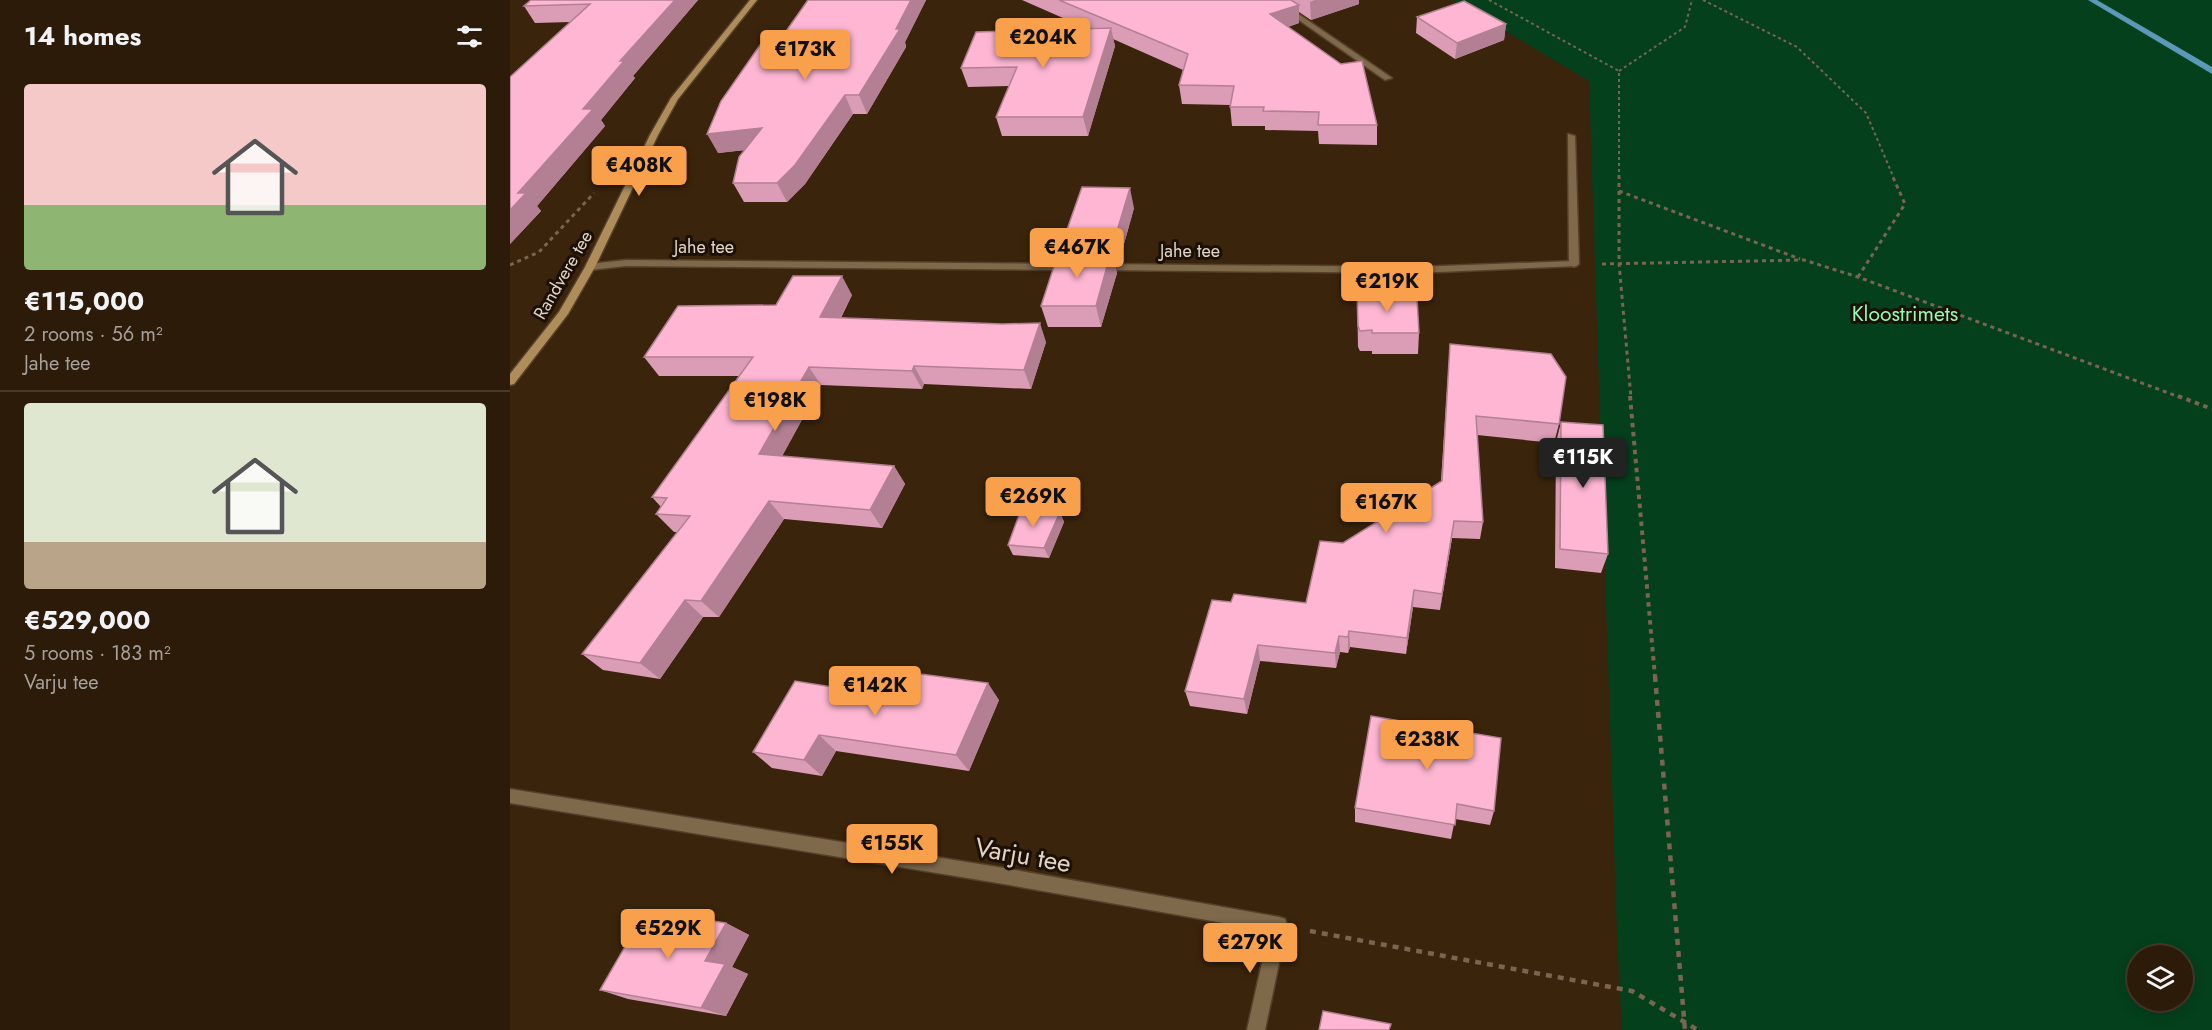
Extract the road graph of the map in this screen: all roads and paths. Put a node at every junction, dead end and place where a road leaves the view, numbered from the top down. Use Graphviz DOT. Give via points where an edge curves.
graph roads {
  1 [pos="754,0"];
  2 [pos="1273,0"];
  3 [pos="1489,0"];
  4 [pos="1692,0"];
  5 [pos="1703,0"];
  6 [pos="1619,70"];
  7 [pos="1388,78"];
  8 [pos="1571,136"];
  9 [pos="600,185"];
  10 [pos="1619,191"];
  11 [pos="1804,260"];
  12 [pos="1619,263"];
  13 [pos="1574,264"];
  14 [pos="510,265"];
  15 [pos="590,267"];
  16 [pos="1084,267"];
  17 [pos="1096,267"];
  18 [pos="1858,278"];
  19 [pos="510,381"];
  20 [pos="2212,409"];
  21 [pos="510,796"];
  22 [pos="1279,925"];
  23 [pos="1684,1022"];
  24 [pos="1256,1030"];
  25 [pos="1685,1030"];
  26 [pos="1698,1030"];
  1 -- 15 [label="main road, Randvere tee" via="675,98"];
  2 -- 7 [label="street"];
  3 -- 6 [label="path"];
  4 -- 6 [label="path" via="1685,27"];
  5 -- 18 [label="path" via="1797,47 1866,113 1905,204"];
  6 -- 10 [label="path"];
  8 -- 13 [label="street"];
  9 -- 14 [label="path" via="539,252"];
  10 -- 11 [label="path"];
  10 -- 12 [label="path"];
  11 -- 12 [label="path"];
  11 -- 18 [label="path"];
  12 -- 13 [label="path"];
  12 -- 23 [label="path"];
  13 -- 17 [label="street, Jahe tee" via="1415,270"];
  15 -- 16 [label="street, Jahe tee" via="626,263"];
  15 -- 19 [label="main road, Randvere tee" via="563,314"];
  18 -- 20 [label="path"];
  21 -- 22 [label="street, Varju tee"];
  22 -- 23 [label="path" via="1632,992"];
  22 -- 24 [label="street"];
  23 -- 25 [label="path"];
  23 -- 26 [label="path"];
}
